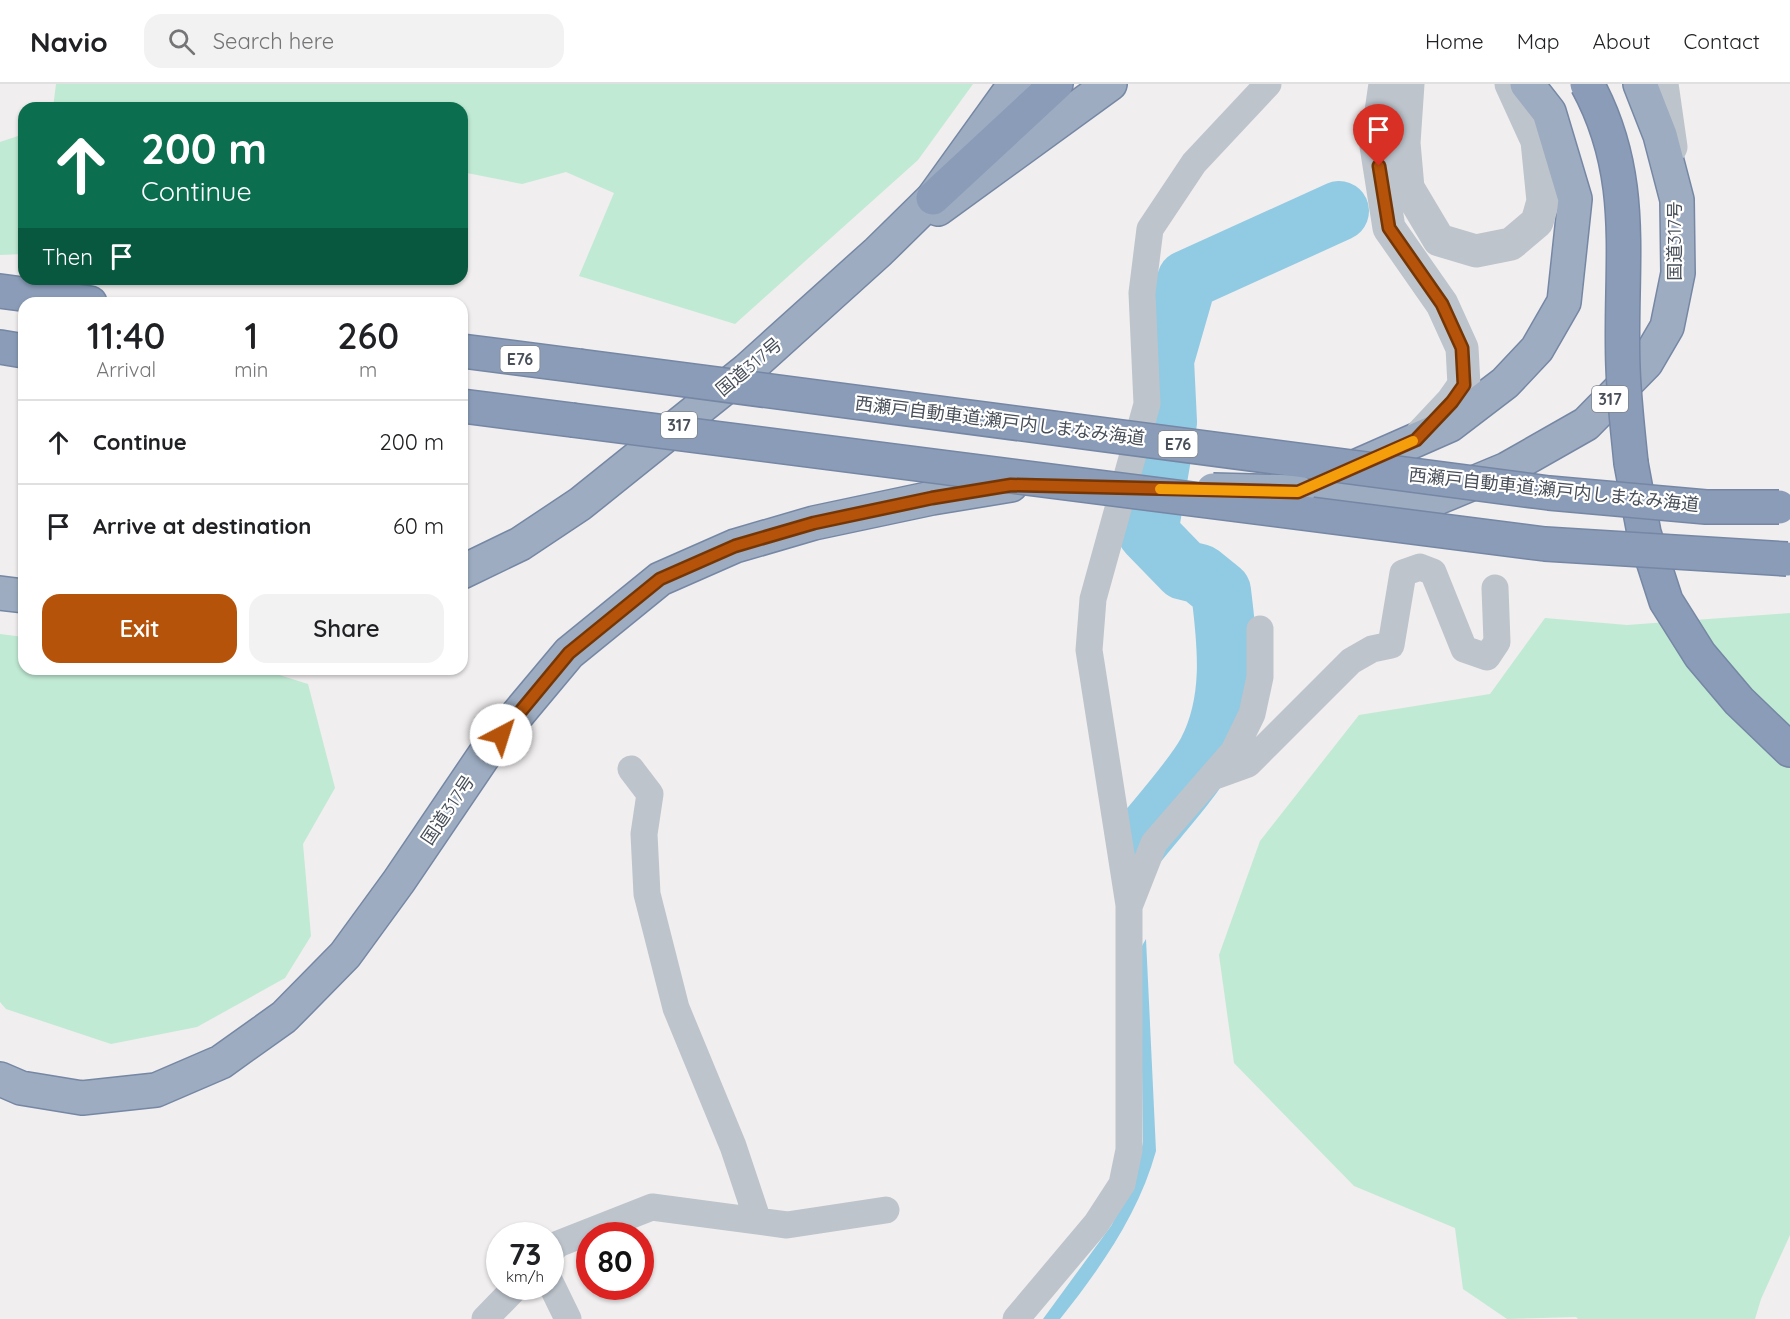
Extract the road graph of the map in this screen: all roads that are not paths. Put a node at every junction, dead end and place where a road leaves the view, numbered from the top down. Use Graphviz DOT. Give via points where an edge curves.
graph roads {
  1 [pos="1015,84"];
  2 [pos="1056,84"];
  3 [pos="1110,84"];
  4 [pos="1268,84"];
  5 [pos="1385,84"];
  6 [pos="1408,84"];
  7 [pos="1511,84"];
  8 [pos="1527,84"];
  9 [pos="1587,84"];
  10 [pos="1640,84"];
  11 [pos="1662,84"];
  12 [pos="933,198"];
  13 [pos="1677,200"];
  14 [pos="878,252"];
  15 [pos="0,291"];
  16 [pos="43,297"];
  17 [pos="0,347"];
  18 [pos="18,350"];
  19 [pos="468,352"];
  20 [pos="468,407"];
  21 [pos="1416,440"];
  22 [pos="1298,492"];
  23 [pos="1784,507"];
  24 [pos="1788,559"];
  25 [pos="468,569"];
  26 [pos="1495,588"];
  27 [pos="0,593"];
  28 [pos="18,595"];
  29 [pos="1260,629"];
  30 [pos="1790,750"];
  31 [pos="631,769"];
  32 [pos="1212,777"];
  33 [pos="1129,905"];
  34 [pos="0,1079"];
  35 [pos="886,1210"];
  36 [pos="758,1221"];
  37 [pos="564,1242"];
  38 [pos="503,1300"];
  39 [pos="559,1300"];
  40 [pos="485,1319"];
  41 [pos="568,1319"];
  42 [pos="1016,1319"];
  1 -- 12 [label="highway, 国道317号 / 317"];
  2 -- 12 [label="highway"];
  3 -- 14 [label="highway, 国道317号 / 317"];
  4 -- 33 [label="street" via="1194,163 1150,229 1142,293 1147,404 1093,599 1089,650"];
  5 -- 21 [label="street" via="1376,146 1389,228 1442,304 1462,348 1464,385"];
  6 -- 7 [label="street" via="1404,143 1408,188 1439,240 1476,251 1511,244 1536,222 1543,201 1537,141"];
  8 -- 21 [label="highway, 国道317号 / 317" via="1549,112 1575,199 1564,302 1537,349 1505,383 1450,425"];
  9 -- 30 [label="highway, bridge" via="1615,149 1624,207 1623,367 1631,464 1644,533 1666,601 1700,656"];
  10 -- 13 [label="highway, 国道317号 / 317" via="1660,135"];
  11 -- 13 [label="street"];
  12 -- 14 [label="highway, 国道317号 / 317"];
  13 -- 22 [label="highway, 国道317号 / 317" via="1678,273 1667,327 1646,363 1586,424 1507,469 1418,506"];
  14 -- 25 [label="highway, 国道317号 / 317" via="747,370 580,504 520,544"];
  15 -- 16 [label="highway"];
  17 -- 18 [label="highway"];
  19 -- 23 [label="highway, 西瀬戸自動車道;瀬戸内しまなみ海道 / E76, bridge" via="1549,492 1706,507"];
  20 -- 24 [label="highway, bridge" via="1545,544"];
  21 -- 22 [label="highway, 国道317号 / 317"];
  22 -- 34 [label="highway, 国道317号 / 317, bridge" via="1011,485 814,523 735,546 660,579 569,653 487,751 345,955 284,1017 221,1062 156,1090 82,1098 21,1088"];
  26 -- 32 [label="street" via="1497,642 1487,657 1464,649 1432,572 1420,567 1403,573 1391,645 1372,649 1351,661 1248,764"];
  27 -- 28 [label="highway"];
  29 -- 32 [label="street" via="1260,677 1252,714 1234,751"];
  31 -- 36 [label="street" via="650,794 644,834 647,894 676,1008 733,1146"];
  32 -- 33 [label="street" via="1154,843"];
  33 -- 42 [label="street" via="1129,1149 1122,1184 1096,1224"];
  35 -- 36 [label="street" via="787,1225"];
  36 -- 37 [label="street" via="652,1207"];
  38 -- 40 [label="street"];
  39 -- 41 [label="street"];
}
